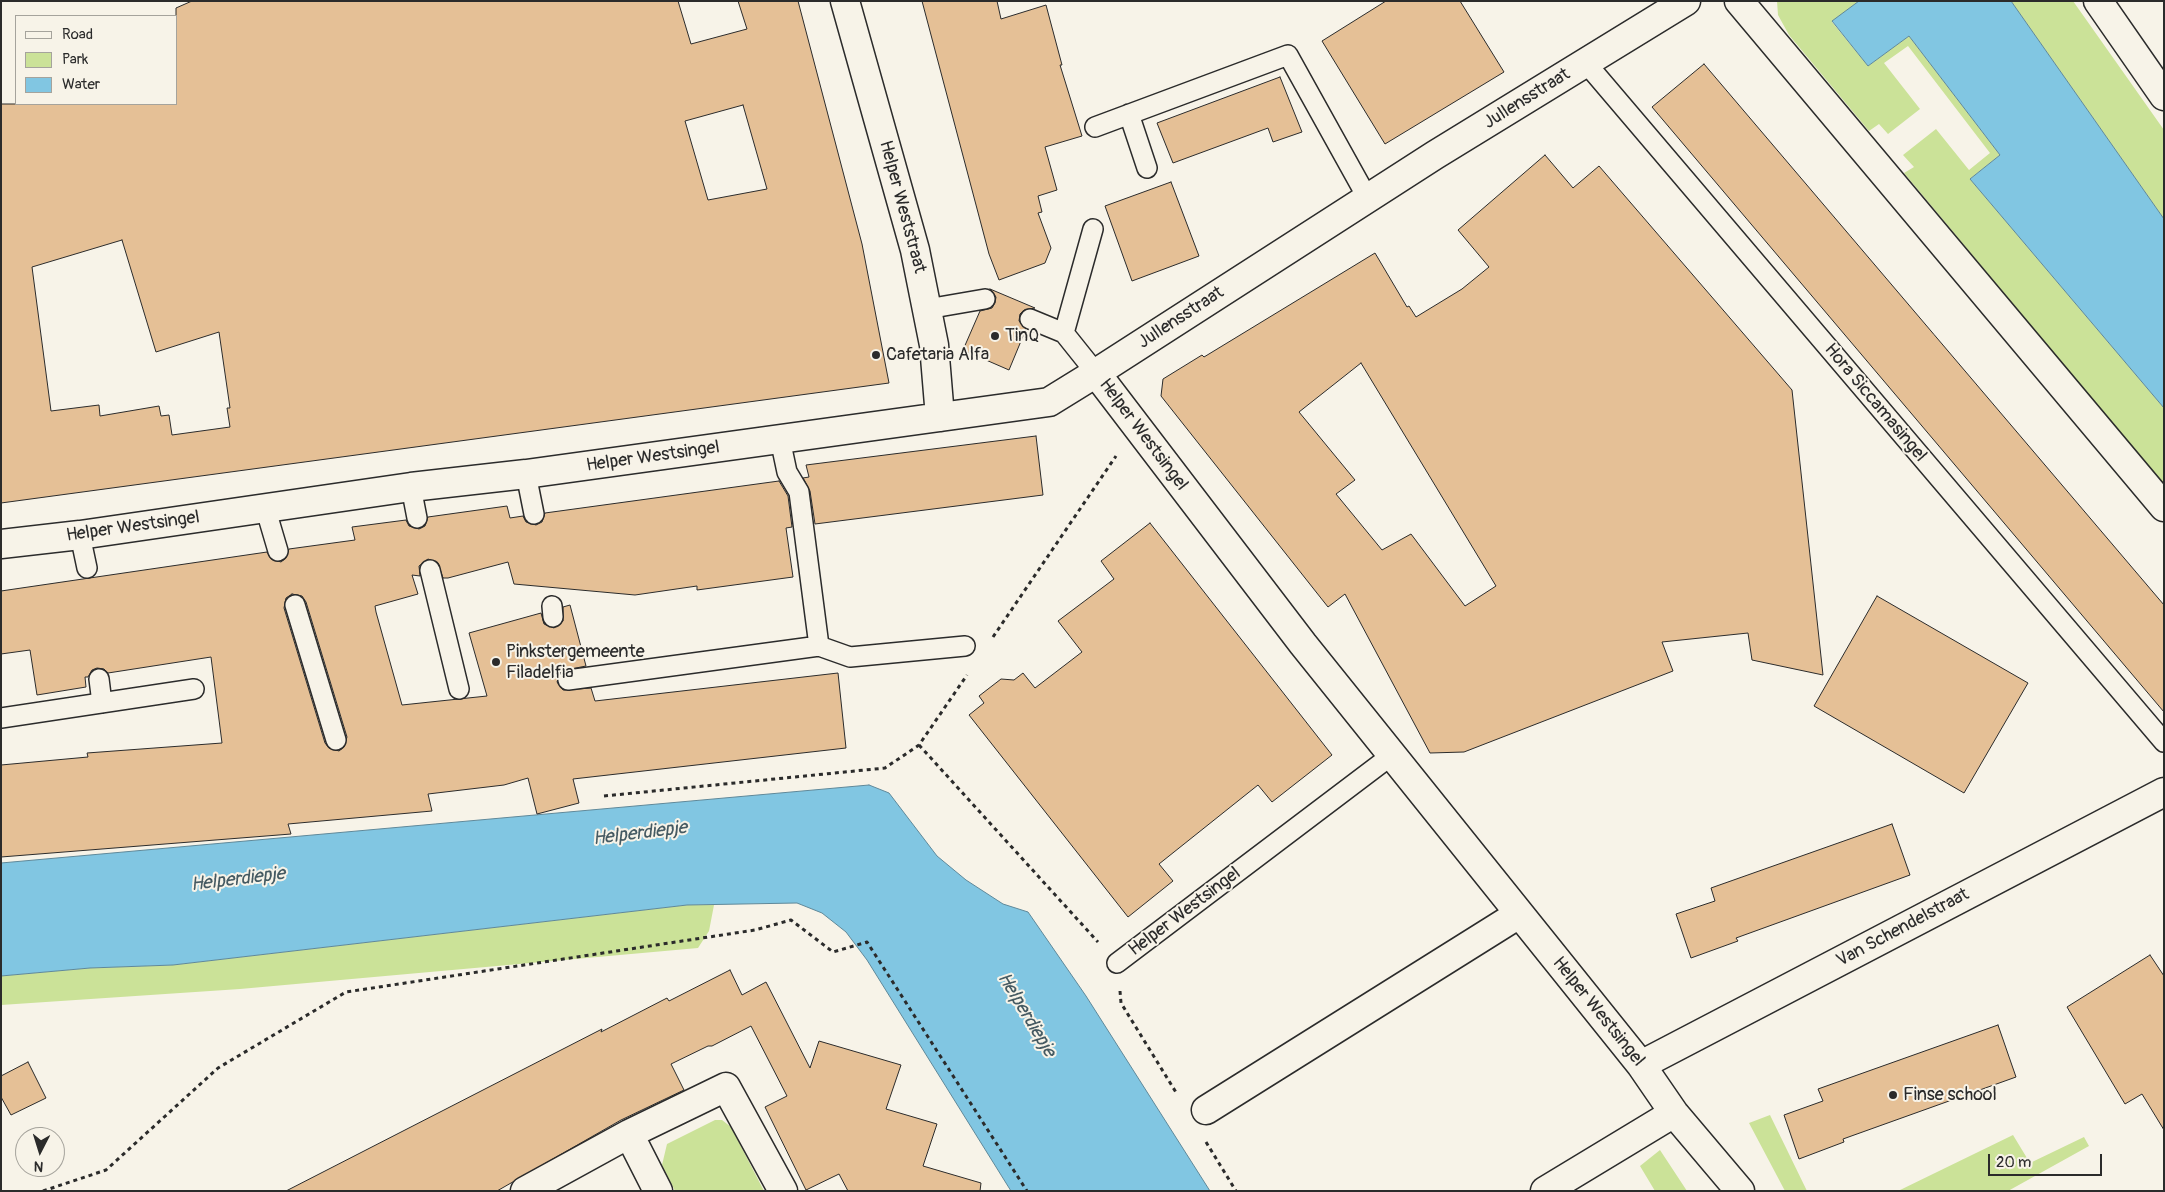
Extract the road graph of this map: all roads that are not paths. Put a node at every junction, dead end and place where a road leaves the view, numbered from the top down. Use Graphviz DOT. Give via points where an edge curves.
graph roads {
  1 [pos="845,1"];
  2 [pos="1686,1"];
  3 [pos="1739,1"];
  4 [pos="2098,1"];
  5 [pos="1586,63"];
  6 [pos="2164,96"];
  7 [pos="1130,114"];
  8 [pos="1095,127"];
  9 [pos="1147,168"];
  10 [pos="1368,199"];
  11 [pos="1093,229"];
  12 [pos="985,299"];
  13 [pos="927,309"];
  14 [pos="1030,319"];
  15 [pos="1064,333"];
  16 [pos="1096,373"];
  17 [pos="940,417"];
  18 [pos="780,439"];
  19 [pos="526,474"];
  20 [pos="411,487"];
  21 [pos="2164,507"];
  22 [pos="265,508"];
  23 [pos="534,514"];
  24 [pos="416,518"];
  25 [pos="80,535"];
  26 [pos="1,544"];
  27 [pos="278,550"];
  28 [pos="87,568"];
  29 [pos="430,570"];
  30 [pos="295,605"];
  31 [pos="819,646"];
  32 [pos="965,646"];
  33 [pos="99,679"];
  34 [pos="568,680"];
  35 [pos="459,689"];
  36 [pos="194,690"];
  37 [pos="102,703"];
  38 [pos="1,718"];
  39 [pos="336,740"];
  40 [pos="2164,742"];
  41 [pos="1392,755"];
  42 [pos="2164,792"];
  43 [pos="1519,914"];
  44 [pos="1117,963"];
  45 [pos="1642,1065"];
  46 [pos="1674,1113"];
  47 [pos="1196,1116"];
  48 [pos="630,1134"];
  49 [pos="525,1191"];
  50 [pos="658,1191"];
  51 [pos="783,1191"];
  52 [pos="1545,1191"];
  53 [pos="1740,1191"];
  1 -- 13 [label="street, Helper Weststraat" via="915,250"];
  2 -- 5 [label="street, Jullensstraat"];
  3 -- 21 [label="street"];
  4 -- 6 [label="street"];
  5 -- 10 [label="street, Jullensstraat"];
  5 -- 40 [label="lane, Hora Siccamasingel"];
  7 -- 8 [label="lane"];
  7 -- 9 [label="lane"];
  7 -- 10 [label="lane" via="1288,55"];
  10 -- 16 [label="street, Jullensstraat"];
  11 -- 15 [label="lane"];
  12 -- 13 [label="lane"];
  13 -- 17 [label="street, Helper Weststraat" via="934,345"];
  14 -- 15 [label="lane"];
  15 -- 16 [label="lane"];
  16 -- 17 [label="street, Helper Westsingel" via="1048,402"];
  16 -- 41 [label="street, Helper Westsingel"];
  17 -- 18 [label="street, Helper Westsingel"];
  18 -- 19 [label="street, Helper Westsingel"];
  18 -- 31 [label="lane" via="787,472 799,492"];
  19 -- 20 [label="street, Helper Westsingel"];
  19 -- 23 [label="lane"];
  20 -- 22 [label="street, Helper Westsingel"];
  20 -- 24 [label="lane"];
  22 -- 25 [label="street, Helper Westsingel"];
  22 -- 27 [label="lane"];
  25 -- 26 [label="street, Helper Westsingel"];
  25 -- 28 [label="lane"];
  29 -- 35 [label="lane"];
  30 -- 39 [label="lane"];
  31 -- 32 [label="lane" via="850,656"];
  31 -- 34 [label="lane"];
  33 -- 37 [label="lane"];
  36 -- 37 [label="lane"];
  37 -- 38 [label="lane"];
  41 -- 43 [label="street, Helper Westsingel"];
  41 -- 44 [label="lane, Helper Westsingel"];
  42 -- 45 [label="street, Van Schendelstraat"];
  43 -- 45 [label="street, Helper Westsingel"];
  43 -- 47 [label="street"];
  45 -- 46 [label="street, Helper Westsingel"];
  46 -- 52 [label="street"];
  46 -- 53 [label="street, Helper Westsingel"];
  48 -- 49 [label="street"];
  48 -- 50 [label="street"];
  48 -- 51 [label="street" via="726,1087"];
}
